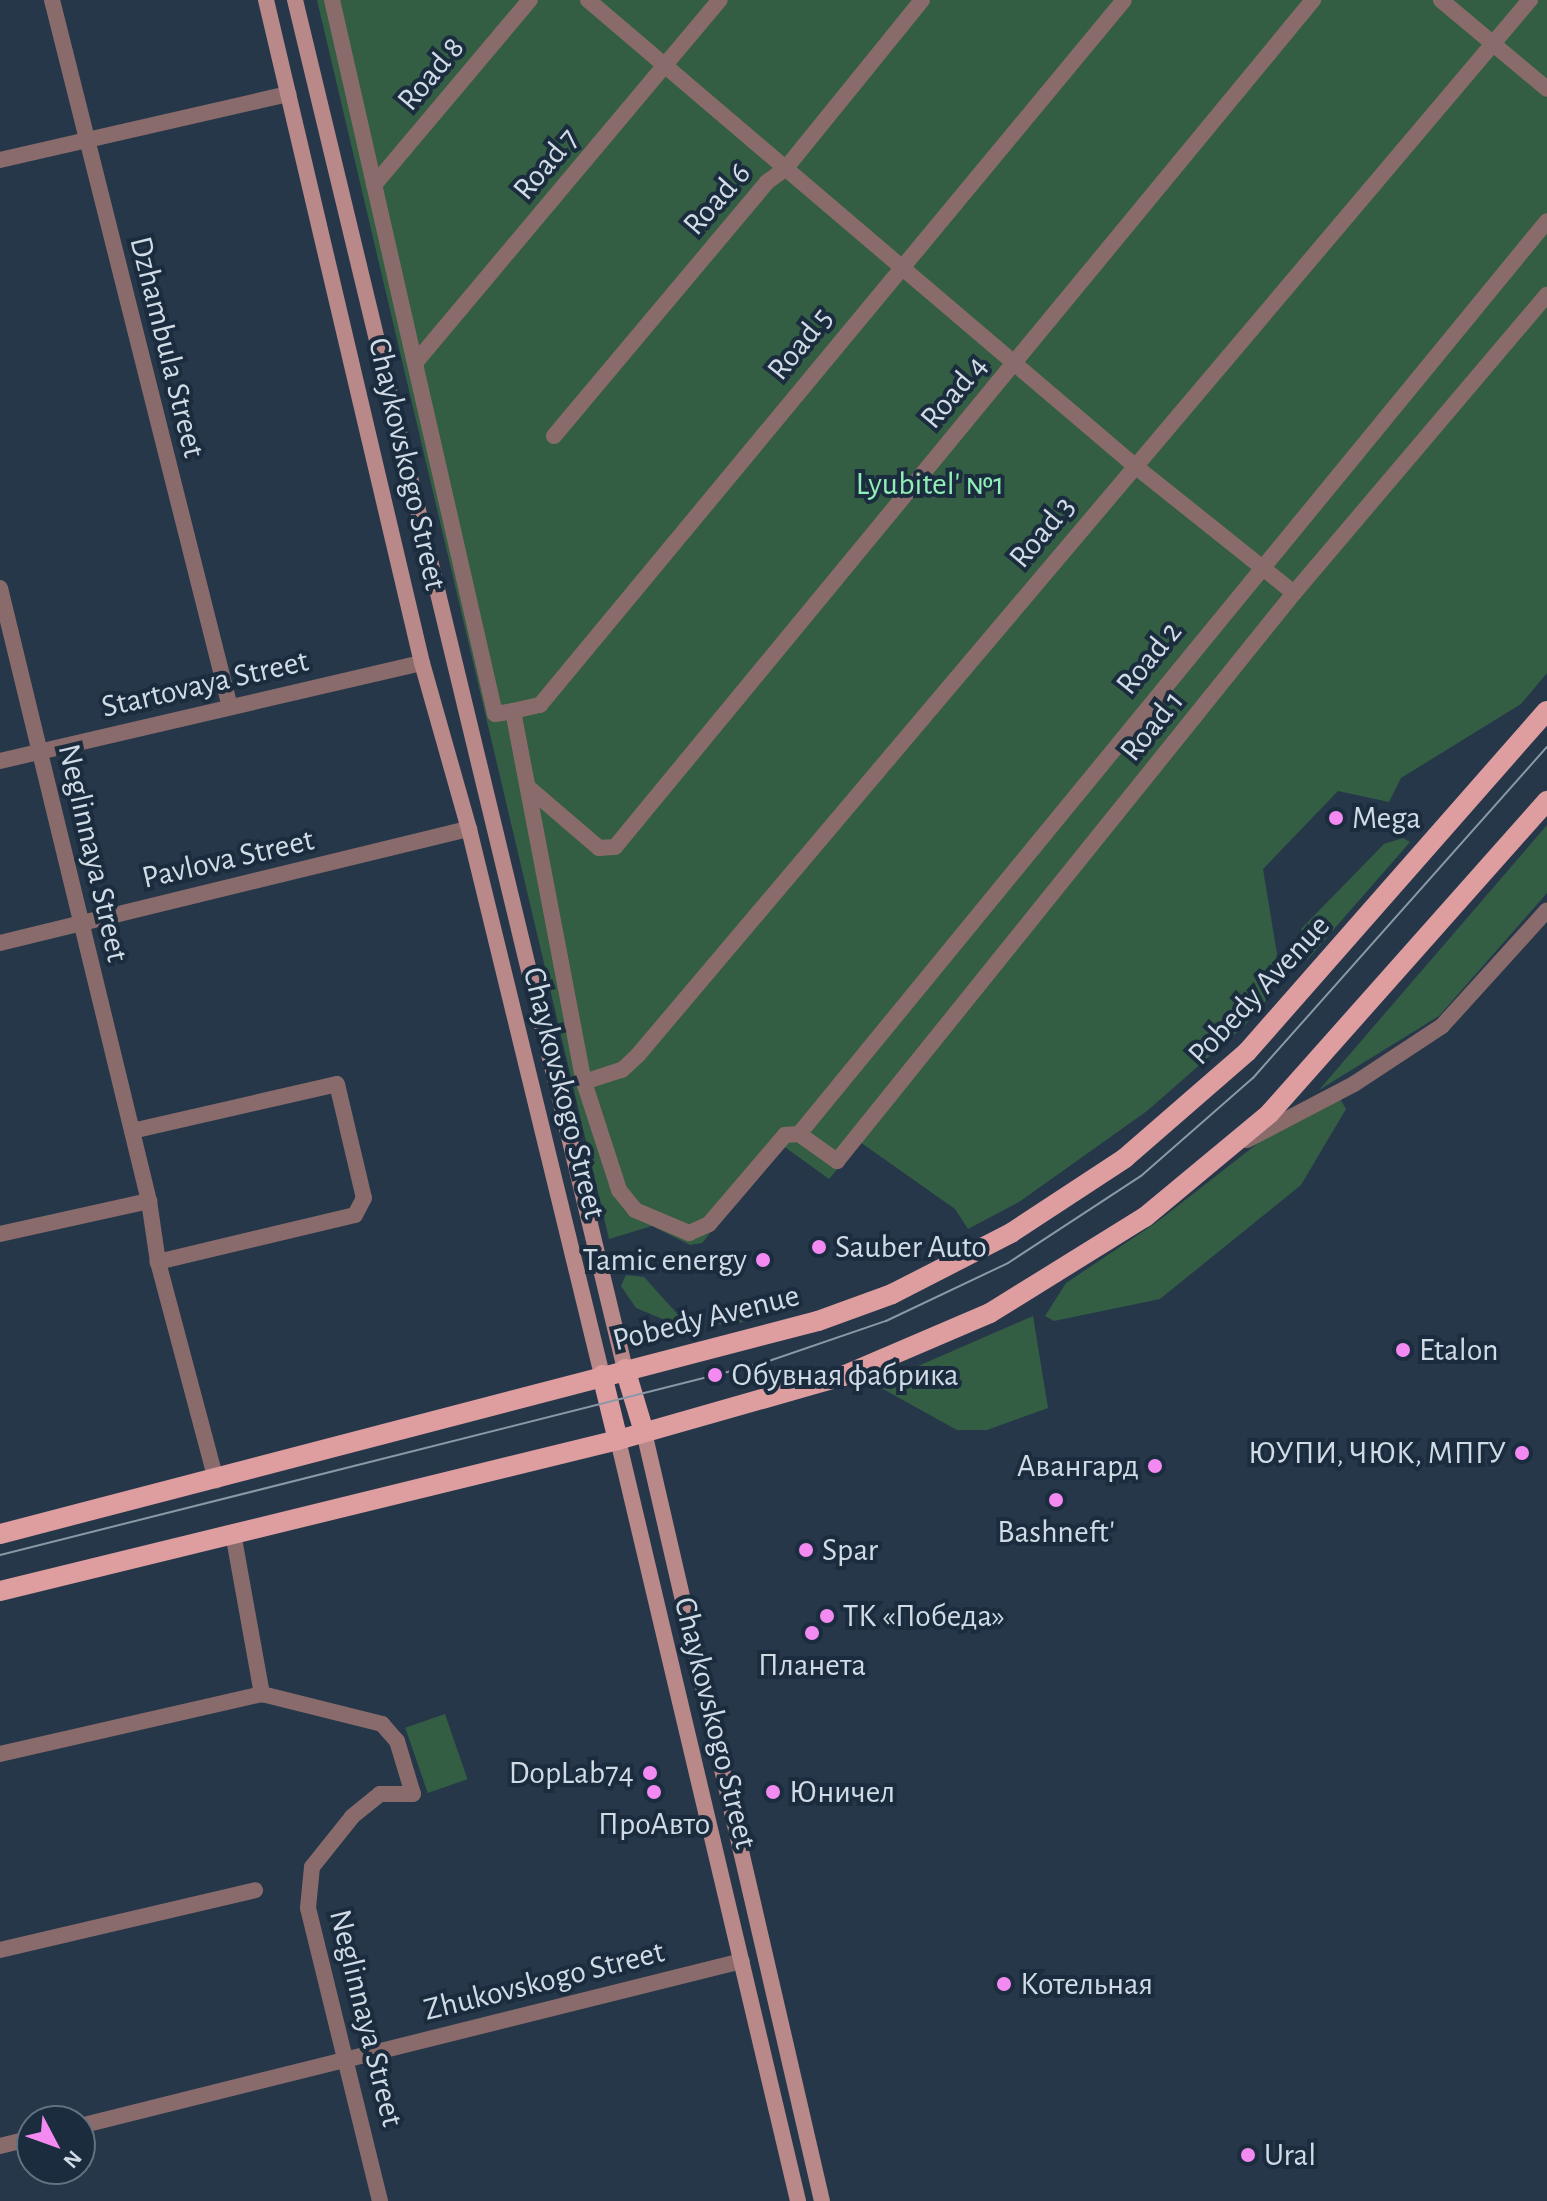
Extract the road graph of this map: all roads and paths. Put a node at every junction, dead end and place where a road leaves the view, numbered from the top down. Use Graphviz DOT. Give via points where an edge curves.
graph roads {
  1 [pos="52,0"];
  2 [pos="266,0"];
  3 [pos="295,0"];
  4 [pos="332,0"];
  5 [pos="530,0"];
  6 [pos="588,0"];
  7 [pos="720,0"];
  8 [pos="922,0"];
  9 [pos="1124,0"];
  10 [pos="1313,0"];
  11 [pos="1441,0"];
  12 [pos="1530,0"];
  13 [pos="1492,44"];
  14 [pos="665,66"];
  15 [pos="1547,89"];
  16 [pos="289,94"];
  17 [pos="86,140"];
  18 [pos="0,160"];
  19 [pos="786,168"];
  20 [pos="374,185"];
  21 [pos="1547,221"];
  22 [pos="901,266"];
  23 [pos="1547,295"];
  24 [pos="415,363"];
  25 [pos="1015,363"];
  26 [pos="554,436"];
  27 [pos="1135,466"];
  28 [pos="1261,564"];
  29 [pos="0,588"];
  30 [pos="1294,593"];
  31 [pos="422,663"];
  32 [pos="230,707"];
  33 [pos="513,711"];
  34 [pos="1547,711"];
  35 [pos="41,752"];
  36 [pos="0,761"];
  37 [pos="529,788"];
  38 [pos="1547,801"];
  39 [pos="469,829"];
  40 [pos="1547,910"];
  41 [pos="80,923"];
  42 [pos="0,943"];
  43 [pos="584,1082"];
  44 [pos="132,1131"];
  45 [pos="799,1134"];
  46 [pos="1231,1148"];
  47 [pos="149,1201"];
  48 [pos="0,1234"];
  49 [pos="158,1262"];
  50 [pos="625,1369"];
  51 [pos="602,1375"];
  52 [pos="644,1432"];
  53 [pos="618,1440"];
  54 [pos="216,1480"];
  55 [pos="233,1533"];
  56 [pos="0,1534"];
  57 [pos="0,1591"];
  58 [pos="262,1694"];
  59 [pos="0,1754"];
  60 [pos="255,1890"];
  61 [pos="0,1950"];
  62 [pos="742,1961"];
  63 [pos="348,2057"];
  64 [pos="96,2122"];
  65 [pos="380,2201"];
  66 [pos="798,2201"];
  67 [pos="822,2201"];
  1 -- 17 [label="street, Dzhambula Street"];
  2 -- 16 [label="main road, Chaykovskogo Street"];
  3 -- 50 [label="main road, Chaykovskogo Street"];
  4 -- 20 [label="street"];
  5 -- 20 [label="street, Road 8"];
  6 -- 14 [label="street"];
  7 -- 14 [label="street, Road 7"];
  8 -- 19 [label="street, Road 6"];
  9 -- 22 [label="street, Road 5"];
  10 -- 25 [label="street, Road 4"];
  11 -- 13 [label="street"];
  12 -- 13 [label="street, Road 3"];
  13 -- 15 [label="street"];
  13 -- 27 [label="street, Road 3"];
  14 -- 19 [label="street"];
  14 -- 24 [label="street, Road 7"];
  16 -- 17 [label="street"];
  16 -- 31 [label="main road, Chaykovskogo Street"];
  17 -- 18 [label="street"];
  17 -- 32 [label="street, Dzhambula Street"];
  19 -- 22 [label="street"];
  19 -- 26 [label="street, Road 6" via="767,182"];
  20 -- 24 [label="street"];
  21 -- 28 [label="street, Road 2"];
  22 -- 25 [label="street"];
  22 -- 33 [label="street, Road 5" via="540,705"];
  23 -- 30 [label="street, Road 1"];
  24 -- 33 [label="street" via="495,714"];
  25 -- 27 [label="street"];
  25 -- 37 [label="street, Road 4" via="615,847 599,848"];
  27 -- 28 [label="street"];
  27 -- 43 [label="street, Road 3" via="638,1055 622,1070"];
  28 -- 30 [label="street"];
  28 -- 45 [label="street, Road 2"];
  29 -- 35 [label="street, Neglinnaya Street"];
  30 -- 45 [label="street, Road 1" via="837,1161"];
  31 -- 32 [label="street, Startovaya Street"];
  31 -- 39 [label="main road, Chaykovskogo Street"];
  32 -- 35 [label="street, Startovaya Street"];
  33 -- 37 [label="street, Road 2"];
  34 -- 50 [label="main road, Pobedy Avenue" via="1300,995 1211,1086 1125,1158 1011,1233 892,1294 818,1321"];
  35 -- 36 [label="street, Startovaya Street"];
  35 -- 41 [label="street, Neglinnaya Street"];
  37 -- 43 [label="street, Road 2"];
  38 -- 46 [label="main road" via="1305,1077"];
  39 -- 41 [label="street, Pavlova Street"];
  39 -- 51 [label="main road, Chaykovskogo Street"];
  40 -- 46 [label="street" via="1442,1026 1354,1084"];
  41 -- 42 [label="street, Pavlova Street"];
  41 -- 44 [label="street, Neglinnaya Street"];
  43 -- 45 [label="street, Road 2" via="619,1190 635,1210 689,1233 709,1224 785,1135"];
  44 -- 47 [label="street, Neglinnaya Street"];
  44 -- 49 [label="street" via="337,1084 364,1198 355,1215"];
  46 -- 52 [label="main road" via="1101,1248 990,1313 843,1376"];
  47 -- 48 [label="street"];
  47 -- 49 [label="street, Neglinnaya Street"];
  49 -- 54 [label="street, Neglinnaya Street"];
  50 -- 51 [label="main road, Pobedy Avenue"];
  50 -- 52 [label="main road, Chaykovskogo Street"];
  51 -- 53 [label="main road, Chaykovskogo Street"];
  51 -- 54 [label="main road, Pobedy Avenue"];
  52 -- 53 [label="main road"];
  52 -- 67 [label="main road, Chaykovskogo Street"];
  53 -- 55 [label="main road"];
  53 -- 62 [label="main road, Chaykovskogo Street"];
  54 -- 56 [label="main road, Pobedy Avenue"];
  55 -- 57 [label="main road"];
  55 -- 58 [label="street"];
  58 -- 59 [label="street"];
  58 -- 63 [label="street, Neglinnaya Street" via="382,1724 397,1741 413,1794 380,1794 352,1817 312,1867 308,1908"];
  60 -- 61 [label="street"];
  62 -- 63 [label="street, Zhukovskogo Street"];
  62 -- 66 [label="main road, Chaykovskogo Street"];
  63 -- 64 [label="street, Zhukovskogo Street"];
  63 -- 65 [label="street, Neglinnaya Street"];
}
